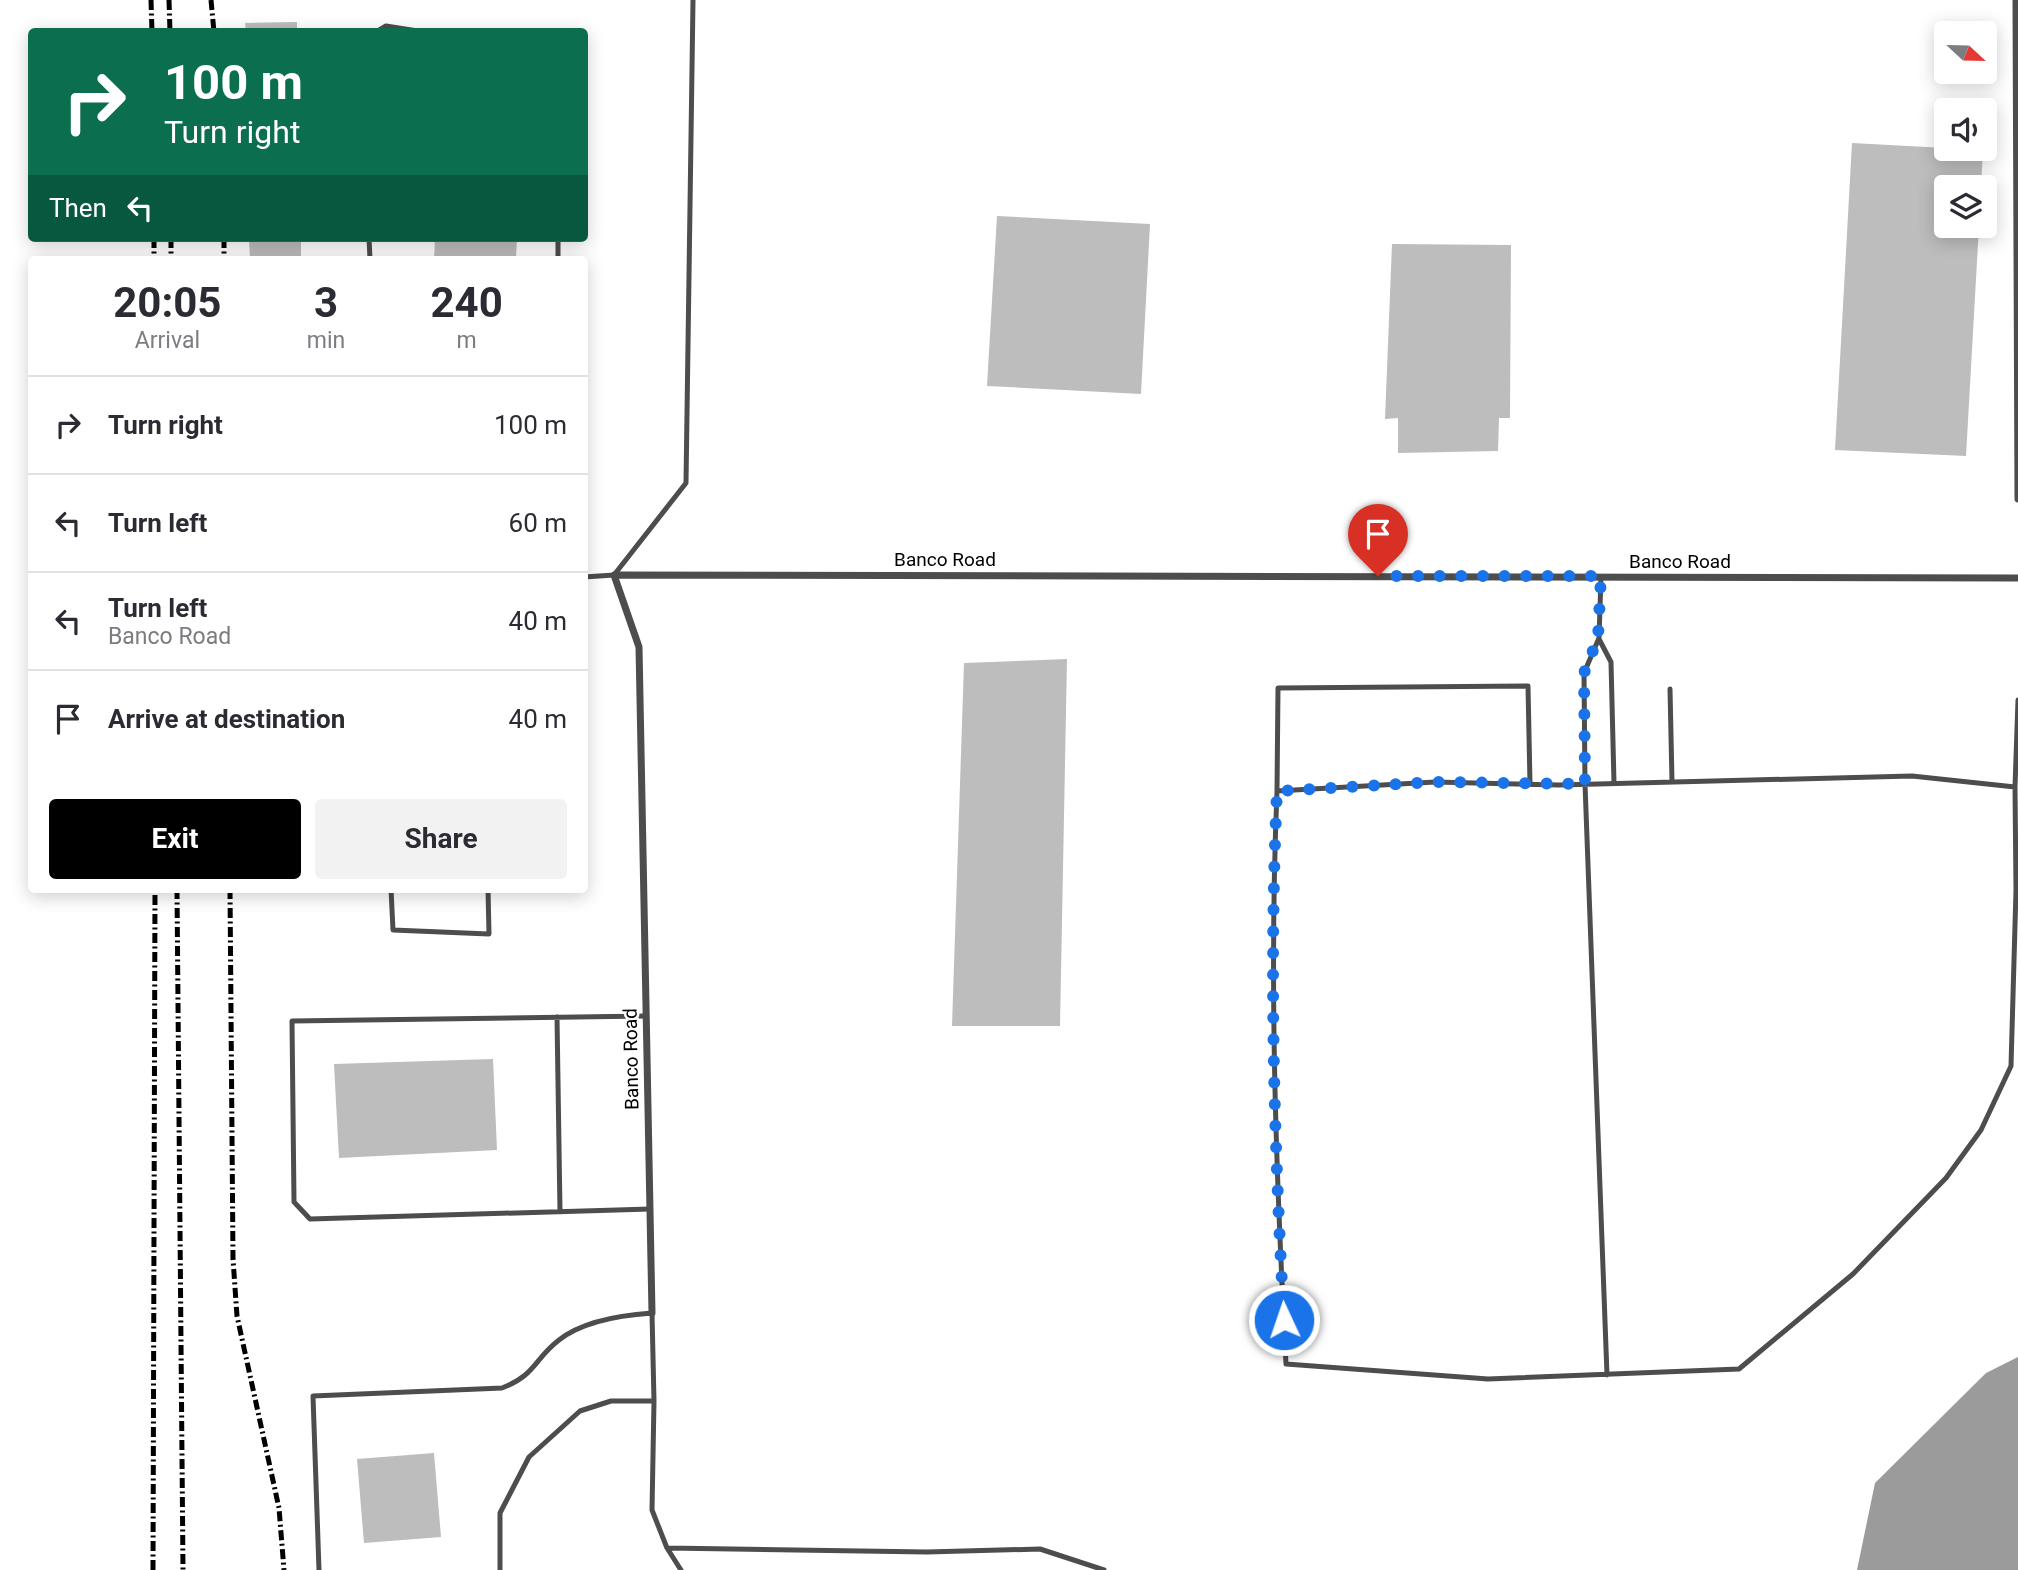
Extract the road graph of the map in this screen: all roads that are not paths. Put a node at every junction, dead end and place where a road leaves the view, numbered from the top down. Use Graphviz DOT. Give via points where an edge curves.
graph roads {
  1 [pos="692,0"];
  2 [pos="2016,0"];
  3 [pos="2018,499"];
  4 [pos="614,575"];
  5 [pos="1601,576"];
  6 [pos="588,577"];
  7 [pos="2018,578"];
  8 [pos="1598,638"];
  9 [pos="1670,689"];
  10 [pos="2018,700"];
  11 [pos="1672,781"];
  12 [pos="1614,783"];
  13 [pos="1530,784"];
  14 [pos="1585,784"];
  15 [pos="2015,787"];
  16 [pos="1277,791"];
  17 [pos="2017,890"];
  18 [pos="391,893"];
  19 [pos="488,893"];
  20 [pos="646,1016"];
  21 [pos="557,1017"];
  22 [pos="650,1209"];
  23 [pos="561,1212"];
  24 [pos="652,1313"];
  25 [pos="1607,1375"];
  26 [pos="654,1401"];
  27 [pos="667,1548"];
  28 [pos="319,1570"];
  29 [pos="500,1570"];
  30 [pos="681,1570"];
  31 [pos="1104,1570"];
  1 -- 4 [label="lane" via="686,483"];
  2 -- 3 [label="street"];
  4 -- 5 [label="street, Banco Road"];
  4 -- 6 [label="lane"];
  4 -- 20 [label="street, Banco Road" via="639,647"];
  5 -- 7 [label="street, Banco Road"];
  5 -- 8 [label="lane"];
  8 -- 12 [label="lane" via="1611,662"];
  8 -- 14 [label="lane" via="1584,673"];
  9 -- 11 [label="lane"];
  10 -- 15 [label="lane"];
  11 -- 12 [label="lane"];
  11 -- 15 [label="lane" via="1912,776"];
  12 -- 14 [label="lane"];
  13 -- 14 [label="lane"];
  13 -- 16 [label="lane" via="1435,782"];
  13 -- 16 [label="lane" via="1528,686 1278,688"];
  14 -- 25 [label="lane"];
  15 -- 17 [label="lane"];
  16 -- 25 [label="lane" via="1273,1082 1286,1364 1488,1379"];
  17 -- 25 [label="lane" via="2011,1066 1981,1130 1946,1178 1853,1274 1739,1369"];
  18 -- 19 [label="lane" via="393,930 489,934"];
  20 -- 21 [label="lane"];
  20 -- 22 [label="street, Banco Road"];
  21 -- 23 [label="lane"];
  21 -- 23 [label="lane" via="292,1021 293,1202 310,1219"];
  22 -- 23 [label="lane"];
  22 -- 24 [label="street, Banco Road"];
  24 -- 26 [label="lane"];
  24 -- 28 [label="lane" via="612,1317 560,1339 522,1380 502,1388 313,1396"];
  26 -- 27 [label="lane" via="652,1510"];
  26 -- 29 [label="lane" via="611,1401 580,1411 528,1457 500,1513"];
  27 -- 30 [label="lane"];
  27 -- 31 [label="lane" via="1040,1549"];
}
